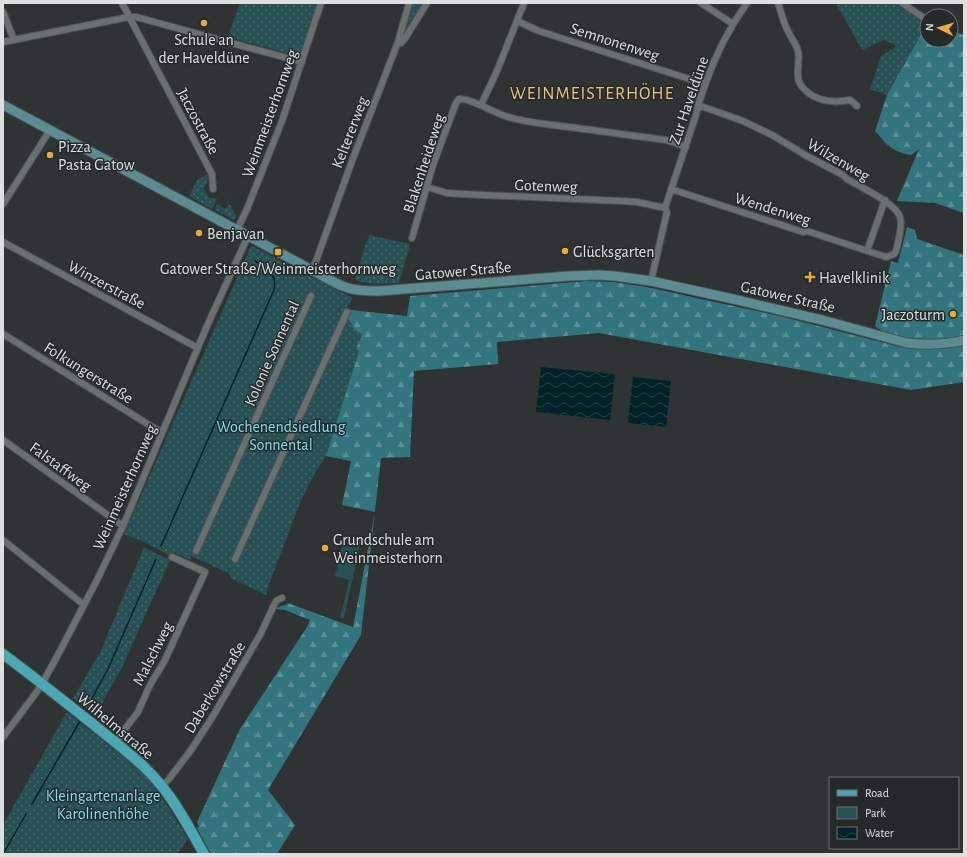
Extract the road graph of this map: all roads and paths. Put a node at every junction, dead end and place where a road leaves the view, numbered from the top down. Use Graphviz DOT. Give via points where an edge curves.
graph roads {
  1 [pos="122,3"];
  2 [pos="321,3"];
  3 [pos="409,3"];
  4 [pos="427,3"];
  5 [pos="524,3"];
  6 [pos="701,3"];
  7 [pos="747,3"];
  8 [pos="778,3"];
  9 [pos="902,3"];
  10 [pos="3,12"];
  11 [pos="919,15"];
  12 [pos="129,17"];
  13 [pos="517,21"];
  14 [pos="733,24"];
  15 [pos="14,40"];
  16 [pos="3,42"];
  17 [pos="398,42"];
  18 [pos="302,62"];
  19 [pos="706,84"];
  20 [pos="3,105"];
  21 [pos="481,105"];
  22 [pos="698,105"];
  23 [pos="857,106"];
  24 [pos="50,130"];
  25 [pos="686,147"];
  26 [pos="426,187"];
  27 [pos="213,189"];
  28 [pos="672,189"];
  29 [pos="885,200"];
  30 [pos="3,204"];
  31 [pos="665,208"];
  32 [pos="237,230"];
  33 [pos="248,236"];
  34 [pos="412,238"];
  35 [pos="3,242"];
  36 [pos="868,251"];
  37 [pos="312,270"];
  38 [pos="651,281"];
  39 [pos="311,296"];
  40 [pos="347,312"];
  41 [pos="3,334"];
  42 [pos="964,340"];
  43 [pos="198,348"];
  44 [pos="162,432"];
  45 [pos="3,440"];
  46 [pos="123,526"];
  47 [pos="3,540"];
  48 [pos="196,551"];
  49 [pos="172,557"];
  50 [pos="235,559"];
  51 [pos="282,598"];
  52 [pos="84,605"];
  53 [pos="3,654"];
  54 [pos="42,684"];
  55 [pos="3,737"];
  56 [pos="115,742"];
  57 [pos="162,786"];
  58 [pos="204,854"];
  1 -- 12 [label="street, Jaczostraße"];
  2 -- 18 [label="street, Weinmeisterhornweg"];
  3 -- 17 [label="street, Keltererweg"];
  4 -- 17 [label="street" via="406,37 401,43"];
  5 -- 13 [label="street"];
  6 -- 14 [label="street"];
  7 -- 14 [label="street, Zur Haveldüne"];
  8 -- 23 [label="street" via="798,51 798,80 802,87 812,96 822,100 850,100"];
  9 -- 11 [label="street"];
  10 -- 15 [label="street"];
  12 -- 15 [label="street"];
  12 -- 18 [label="street" via="139,17"];
  12 -- 27 [label="street, Jaczostraße" via="212,174"];
  13 -- 19 [label="street, Semnonenweg"];
  13 -- 21 [label="street"];
  14 -- 19 [label="street, Zur Haveldüne"];
  15 -- 16 [label="street"];
  17 -- 37 [label="street, Keltererweg"];
  18 -- 32 [label="street, Weinmeisterhornweg" via="282,121"];
  19 -- 22 [label="street, Zur Haveldüne"];
  20 -- 24 [label="main road, Gatower Straße"];
  21 -- 25 [label="street" via="510,118 666,140"];
  21 -- 26 [label="street, Blakenheideweg" via="462,99 456,103"];
  22 -- 25 [label="street, Zur Haveldüne"];
  22 -- 29 [label="street, Wilzenweg" via="772,134"];
  24 -- 30 [label="street"];
  24 -- 32 [label="main road, Gatower Straße"];
  25 -- 28 [label="street, Zur Haveldüne"];
  26 -- 31 [label="street, Gotenweg" via="447,193 637,202"];
  26 -- 34 [label="street, Blakenheideweg"];
  28 -- 31 [label="street, Zur Haveldüne"];
  28 -- 36 [label="street, Wendenweg" via="774,224 807,231"];
  29 -- 36 [label="street"];
  29 -- 36 [label="street, Wilzenweg" via="897,210 900,217 896,251 886,257"];
  31 -- 38 [label="street, Zur Haveldüne" via="667,212"];
  32 -- 33 [label="main road, Gatower Straße"];
  33 -- 37 [label="main road, Gatower Straße"];
  33 -- 43 [label="street, Weinmeisterhornweg"];
  35 -- 43 [label="street, Winzerstraße"];
  37 -- 38 [label="main road, Gatower Straße" via="348,288 379,291 569,276 621,276"];
  38 -- 42 [label="main road, Gatower Straße" via="822,320 907,343 937,345"];
  39 -- 48 [label="street, Kolonie Sonnental"];
  40 -- 50 [label="street"];
  41 -- 44 [label="street, Folkungerstraße"];
  43 -- 44 [label="street, Weinmeisterhornweg"];
  44 -- 46 [label="street, Weinmeisterhornweg"];
  45 -- 46 [label="street, Falstaffweg"];
  46 -- 52 [label="street, Weinmeisterhornweg"];
  47 -- 52 [label="street"];
  49 -- 56 [label="street, Malschweg" via="205,572 138,712"];
  51 -- 57 [label="street, Daberkowstraße" via="276,601 260,634 200,736"];
  52 -- 54 [label="street, Weinmeisterhornweg"];
  53 -- 54 [label="main road, Wilhelmstraße"];
  54 -- 55 [label="street, Weinmeisterhornweg"];
  54 -- 56 [label="main road, Wilhelmstraße"];
  56 -- 57 [label="main road, Wilhelmstraße"];
  57 -- 58 [label="main road, Wilhelmstraße"];
}
